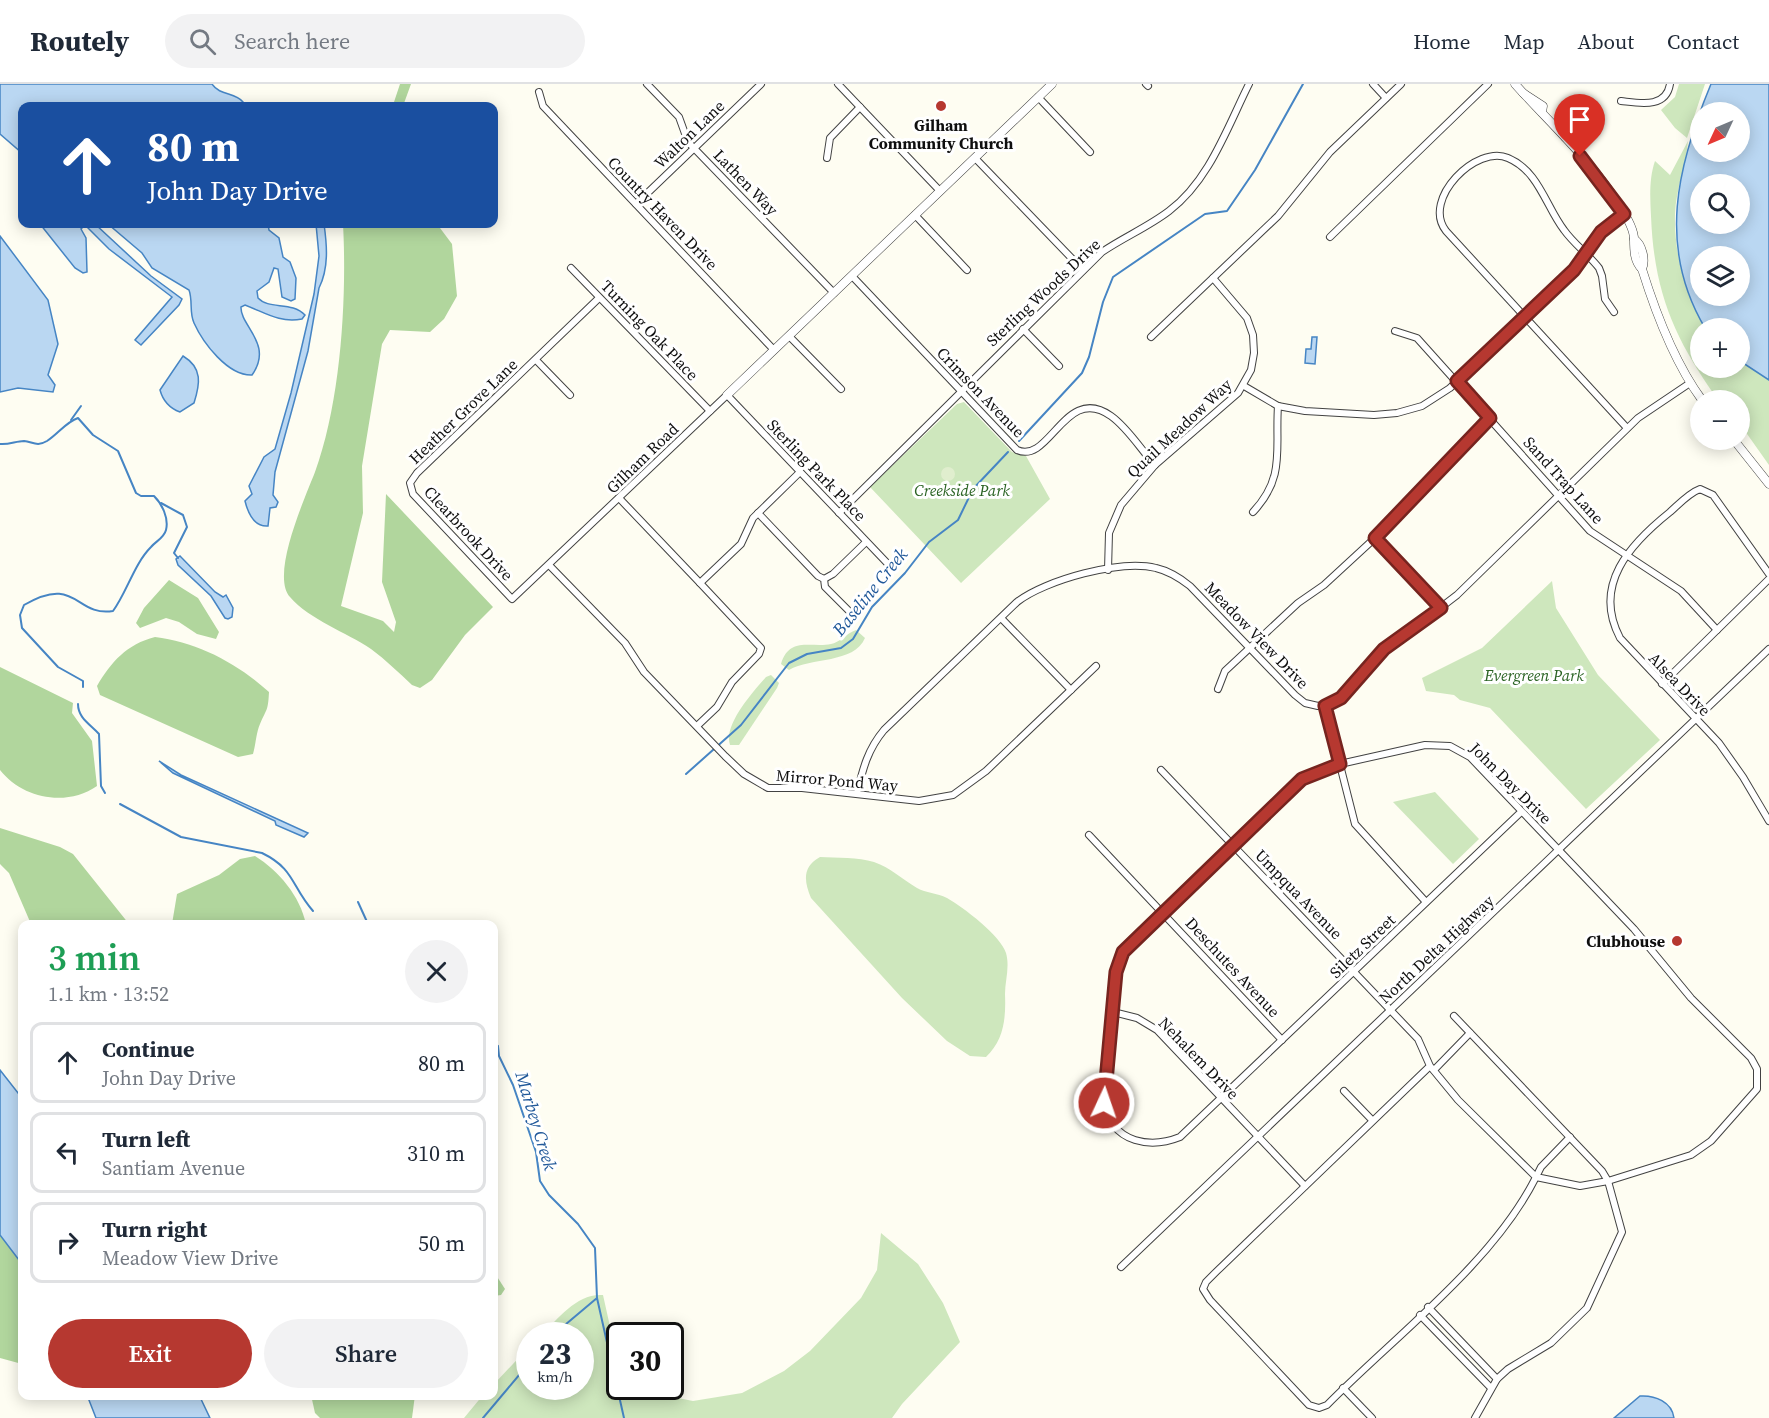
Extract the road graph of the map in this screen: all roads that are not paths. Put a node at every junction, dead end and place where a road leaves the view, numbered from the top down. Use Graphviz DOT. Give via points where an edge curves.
graph roads {
  1 [pos="647,84"];
  2 [pos="761,84"];
  3 [pos="838,84"];
  4 [pos="1052,84"];
  5 [pos="1249,84"];
  6 [pos="1373,84"];
  7 [pos="1401,84"];
  8 [pos="1488,84"];
  9 [pos="1515,84"];
  10 [pos="1670,84"];
  11 [pos="538,92"];
  12 [pos="1038,97"];
  13 [pos="1386,98"];
  14 [pos="1621,101"];
  15 [pos="860,107"];
  16 [pos="1582,121"];
  17 [pos="1565,138"];
  18 [pos="694,148"];
  19 [pos="1090,152"];
  20 [pos="827,158"];
  21 [pos="975,158"];
  22 [pos="940,191"];
  23 [pos="636,204"];
  24 [pos="1624,214"];
  25 [pos="915,215"];
  26 [pos="1330,237"];
  27 [pos="1586,254"];
  28 [pos="571,268"];
  29 [pos="967,270"];
  30 [pos="1083,270"];
  31 [pos="852,276"];
  32 [pos="1213,278"];
  33 [pos="834,293"];
  34 [pos="599,298"];
  35 [pos="1614,312"];
  36 [pos="1526,315"];
  37 [pos="1023,329"];
  38 [pos="1395,331"];
  39 [pos="789,336"];
  40 [pos="1151,337"];
  41 [pos="774,350"];
  42 [pos="536,360"];
  43 [pos="1059,366"];
  44 [pos="1457,381"];
  45 [pos="1690,383"];
  46 [pos="1244,386"];
  47 [pos="840,389"];
  48 [pos="1695,390"];
  49 [pos="962,393"];
  50 [pos="570,395"];
  51 [pos="727,395"];
  52 [pos="1278,405"];
  53 [pos="710,411"];
  54 [pos="1490,418"];
  55 [pos="1628,428"];
  56 [pos="1744,450"];
  57 [pos="1155,465"];
  58 [pos="800,472"];
  59 [pos="410,483"];
  60 [pos="1769,484"];
  61 [pos="1558,495"];
  62 [pos="619,498"];
  63 [pos="1253,512"];
  64 [pos="758,513"];
  65 [pos="839,513"];
  66 [pos="1375,538"];
  67 [pos="866,542"];
  68 [pos="1626,556"];
  69 [pos="888,564"];
  70 [pos="549,565"];
  71 [pos="1108,570"];
  72 [pos="1769,574"];
  73 [pos="824,579"];
  74 [pos="1769,579"];
  75 [pos="700,583"];
  76 [pos="512,599"];
  77 [pos="1441,608"];
  78 [pos="852,615"];
  79 [pos="1001,618"];
  80 [pos="1718,630"];
  81 [pos="1249,648"];
  82 [pos="1769,649"];
  83 [pos="1096,666"];
  84 [pos="1662,684"];
  85 [pos="1218,689"];
  86 [pos="1071,690"];
  87 [pos="1325,706"];
  88 [pos="1696,720"];
  89 [pos="697,726"];
  90 [pos="1340,764"];
  91 [pos="1161,770"];
  92 [pos="857,793"];
  93 [pos="1521,812"];
  94 [pos="1769,821"];
  95 [pos="1089,836"];
  96 [pos="1233,845"];
  97 [pos="1560,851"];
  98 [pos="1426,902"];
  99 [pos="1162,913"];
  100 [pos="1355,972"];
  101 [pos="1392,1010"];
  102 [pos="1113,1012"];
  103 [pos="1454,1016"];
  104 [pos="1470,1033"];
  105 [pos="1282,1040"];
  106 [pos="1432,1068"];
  107 [pos="1344,1091"];
  108 [pos="1221,1099"];
  109 [pos="1372,1120"];
  110 [pos="1570,1137"];
  111 [pos="1257,1138"];
  112 [pos="1536,1178"];
  113 [pos="1608,1181"];
  114 [pos="1305,1186"];
  115 [pos="1121,1267"];
  116 [pos="1428,1307"];
  117 [pos="1420,1315"];
  118 [pos="1497,1379"];
  119 [pos="1343,1388"];
  120 [pos="1491,1388"];
  121 [pos="1372,1418"];
  122 [pos="1475,1418"];
  1 -- 18 [label="street, Lathen Way" via="679,117"];
  2 -- 18 [label="street, Walton Lane"];
  3 -- 15 [label="street"];
  4 -- 12 [label="street, Gilham Road"];
  5 -- 30 [label="street, Sterling Woods Drive" via="1210,162 1189,192 1149,226 1102,252"];
  6 -- 13 [label="street"];
  7 -- 13 [label="street"];
  8 -- 26 [label="street"];
  9 -- 17 [label="street"];
  10 -- 14 [label="street" via="1663,98 1654,103"];
  11 -- 23 [label="street, Country Haven Drive" via="543,106"];
  12 -- 19 [label="street"];
  12 -- 21 [label="street, Gilham Road"];
  13 -- 32 [label="street" via="1330,152 1278,216"];
  15 -- 20 [label="street" via="830,138"];
  15 -- 22 [label="street"];
  16 -- 17 [label="street"];
  17 -- 24 [label="street"];
  18 -- 23 [label="street, Walton Lane"];
  18 -- 33 [label="street, Lathen Way"];
  21 -- 22 [label="street, Gilham Road"];
  21 -- 30 [label="street"];
  22 -- 25 [label="street, Gilham Road"];
  23 -- 41 [label="street, Country Haven Drive"];
  24 -- 27 [label="street" via="1601,232"];
  24 -- 45 [label="street" via="1640,244 1645,262 1642,269 1661,321"];
  25 -- 29 [label="street"];
  25 -- 31 [label="street, Gilham Road"];
  27 -- 35 [label="street" via="1601,272 1605,299"];
  27 -- 36 [label="street"];
  27 -- 36 [label="street" via="1562,228 1544,192 1512,159 1485,157 1450,186 1440,202 1438,215 1443,227"];
  28 -- 34 [label="street, Turning Oak Place"];
  30 -- 37 [label="street, Sterling Woods Drive"];
  31 -- 33 [label="street, Gilham Road"];
  31 -- 49 [label="street, Crimson Avenue"];
  32 -- 40 [label="street"];
  32 -- 46 [label="street, Quail Meadow Way" via="1238,305 1253,335 1252,361"];
  33 -- 39 [label="street, Gilham Road"];
  34 -- 42 [label="street, Heather Grove Lane"];
  34 -- 53 [label="street, Turning Oak Place"];
  36 -- 44 [label="street"];
  36 -- 55 [label="street"];
  37 -- 43 [label="street"];
  37 -- 49 [label="street, Sterling Woods Drive"];
  38 -- 44 [label="street, Sand Trap Lane" via="1417,338"];
  39 -- 41 [label="street, Gilham Road"];
  39 -- 47 [label="street"];
  41 -- 51 [label="street, Gilham Road"];
  42 -- 50 [label="street, Heather Grove Lane"];
  42 -- 59 [label="street, Heather Grove Lane"];
  44 -- 52 [label="street" via="1432,400 1397,413 1305,411"];
  44 -- 54 [label="street, Sand Trap Lane"];
  45 -- 48 [label="street"];
  45 -- 55 [label="street"];
  46 -- 52 [label="street"];
  46 -- 57 [label="street, Quail Meadow Way"];
  49 -- 57 [label="street, Crimson Avenue" via="1020,452 1035,450 1073,413 1092,409 1112,417"];
  49 -- 65 [label="street, Sterling Woods Drive"];
  51 -- 53 [label="street, Gilham Road"];
  51 -- 58 [label="street, Sterling Park Place"];
  52 -- 63 [label="street" via="1277,472 1268,495"];
  53 -- 62 [label="street, Gilham Road"];
  54 -- 61 [label="street, Sand Trap Lane"];
  54 -- 66 [label="street"];
  55 -- 61 [label="street"];
  56 -- 60 [label="street"];
  57 -- 71 [label="street, Quail Meadow Way" via="1113,519"];
  58 -- 64 [label="street"];
  58 -- 65 [label="street, Sterling Park Place"];
  59 -- 76 [label="street, Clearbrook Drive" via="413,494"];
  61 -- 68 [label="street, Sand Trap Lane" via="1594,535"];
  61 -- 77 [label="street" via="1489,566"];
  62 -- 70 [label="street, Gilham Road"];
  62 -- 75 [label="street"];
  64 -- 73 [label="street"];
  64 -- 75 [label="street" via="743,542"];
  65 -- 67 [label="street, Sterling Park Place"];
  66 -- 77 [label="street"];
  66 -- 81 [label="street"];
  67 -- 69 [label="street, Sterling Park Place"];
  67 -- 73 [label="street"];
  68 -- 72 [label="street, Alsea Drive" via="1643,533 1696,491 1705,489"];
  68 -- 80 [label="street, Sand Trap Lane" via="1681,591"];
  68 -- 84 [label="street, Alsea Drive" via="1611,588 1611,617 1626,646"];
  70 -- 76 [label="street, Gilham Road"];
  70 -- 89 [label="street, Mirror Pond Way" via="625,643 644,672"];
  71 -- 79 [label="street, Meadow View Drive" via="1040,587"];
  71 -- 81 [label="street, Meadow View Drive" via="1148,566 1176,576 1190,585"];
  73 -- 78 [label="street" via="825,587"];
  74 -- 80 [label="street"];
  75 -- 89 [label="street" via="761,648 717,707"];
  77 -- 87 [label="street" via="1384,649 1341,698"];
  79 -- 86 [label="street"];
  79 -- 92 [label="street, Meadow View Drive" via="878,737 864,763"];
  80 -- 84 [label="street"];
  81 -- 85 [label="street" via="1222,676"];
  81 -- 87 [label="street, Meadow View Drive" via="1305,703"];
  82 -- 88 [label="street, North Delta Highway"];
  83 -- 86 [label="street, Mirror Pond Way"];
  84 -- 88 [label="street, Alsea Drive"];
  86 -- 92 [label="street, Mirror Pond Way" via="986,771 953,795 919,801"];
  87 -- 90 [label="street"];
  88 -- 94 [label="street, Alsea Drive" via="1732,759"];
  88 -- 97 [label="street, North Delta Highway"];
  89 -- 92 [label="street, Mirror Pond Way" via="744,774 768,788"];
  90 -- 93 [label="street, John Day Drive" via="1425,745 1450,746 1470,757"];
  90 -- 96 [label="street, John Day Drive" via="1302,779"];
  90 -- 98 [label="street" via="1360,833"];
  91 -- 96 [label="street, Umpqua Avenue"];
  93 -- 97 [label="street, John Day Drive"];
  93 -- 98 [label="street, Siletz Street"];
  95 -- 99 [label="street, Deschutes Avenue"];
  96 -- 99 [label="street, John Day Drive"];
  96 -- 100 [label="street, Umpqua Avenue"];
  97 -- 101 [label="street, North Delta Highway"];
  97 -- 113 [label="street, John Day Drive" via="1757,1069 1757,1089 1712,1141 1691,1155"];
  98 -- 100 [label="street, Siletz Street"];
  99 -- 102 [label="street, John Day Drive" via="1123,952 1116,972"];
  99 -- 105 [label="street, Deschutes Avenue"];
  100 -- 101 [label="street, Umpqua Avenue"];
  100 -- 105 [label="street, Siletz Street"];
  101 -- 106 [label="street, Umpqua Avenue" via="1418,1038"];
  101 -- 111 [label="street, North Delta Highway"];
  102 -- 108 [label="street, Nehalem Drive" via="1137,1018 1157,1030"];
  102 -- 108 [label="street, John Day Drive" via="1103,1095 1107,1114 1120,1131 1145,1143 1173,1140 1187,1132"];
  103 -- 104 [label="street"];
  104 -- 106 [label="street"];
  104 -- 110 [label="street"];
  105 -- 108 [label="street, Siletz Street"];
  106 -- 109 [label="street"];
  106 -- 112 [label="street, Umpqua Avenue" via="1458,1100"];
  107 -- 109 [label="street"];
  108 -- 111 [label="street, Nehalem Drive"];
  109 -- 114 [label="street"];
  110 -- 112 [label="street" via="1541,1167"];
  110 -- 113 [label="street"];
  111 -- 114 [label="street, Nehalem Drive"];
  111 -- 115 [label="street, North Delta Highway"];
  112 -- 113 [label="street" via="1580,1186"];
  112 -- 116 [label="street" via="1502,1231"];
  113 -- 118 [label="street" via="1622,1232 1587,1308 1551,1343"];
  114 -- 119 [label="street" via="1203,1289 1309,1405 1327,1405"];
  116 -- 117 [label="street"];
  116 -- 118 [label="street"];
  117 -- 119 [label="street"];
  117 -- 120 [label="street"];
  118 -- 120 [label="street"];
  119 -- 121 [label="street"];
  120 -- 122 [label="street"];
}
